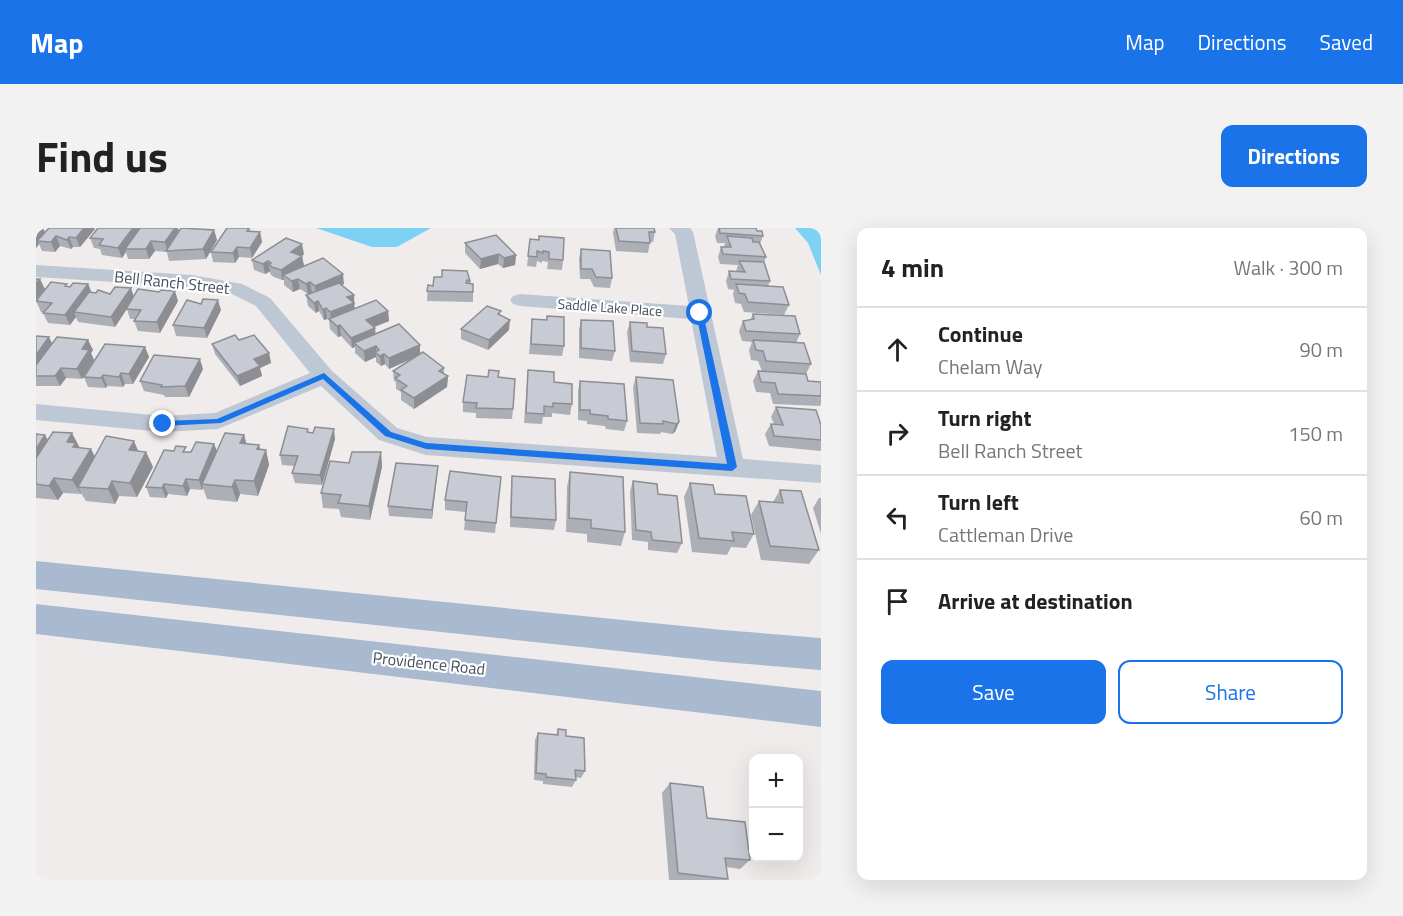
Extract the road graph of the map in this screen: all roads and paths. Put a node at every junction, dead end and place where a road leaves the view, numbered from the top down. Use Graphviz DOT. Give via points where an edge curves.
graph roads {
  1 [pos="678,228"];
  2 [pos="36,271"];
  3 [pos="520,300"];
  4 [pos="700,313"];
  5 [pos="324,376"];
  6 [pos="36,412"];
  7 [pos="732,467"];
  8 [pos="821,474"];
  9 [pos="36,575"];
  10 [pos="36,619"];
  11 [pos="723,646"];
  12 [pos="821,654"];
  13 [pos="731,698"];
  14 [pos="821,709"];
  1 -- 4 [label="street" via="684,232"];
  2 -- 5 [label="street, Bell Ranch Street" via="192,281 235,288 264,302"];
  3 -- 4 [label="street, Saddle Lake Place"];
  4 -- 7 [label="street"];
  5 -- 6 [label="street" via="218,421 163,424"];
  5 -- 7 [label="street, Bell Ranch Street" via="388,434 426,446"];
  7 -- 8 [label="street, Bell Ranch Street"];
  9 -- 11 [label="main road"];
  10 -- 13 [label="main road, Providence Road"];
  11 -- 12 [label="main road"];
  11 -- 13 [label="main road"];
  13 -- 14 [label="main road, Providence Road"];
}
